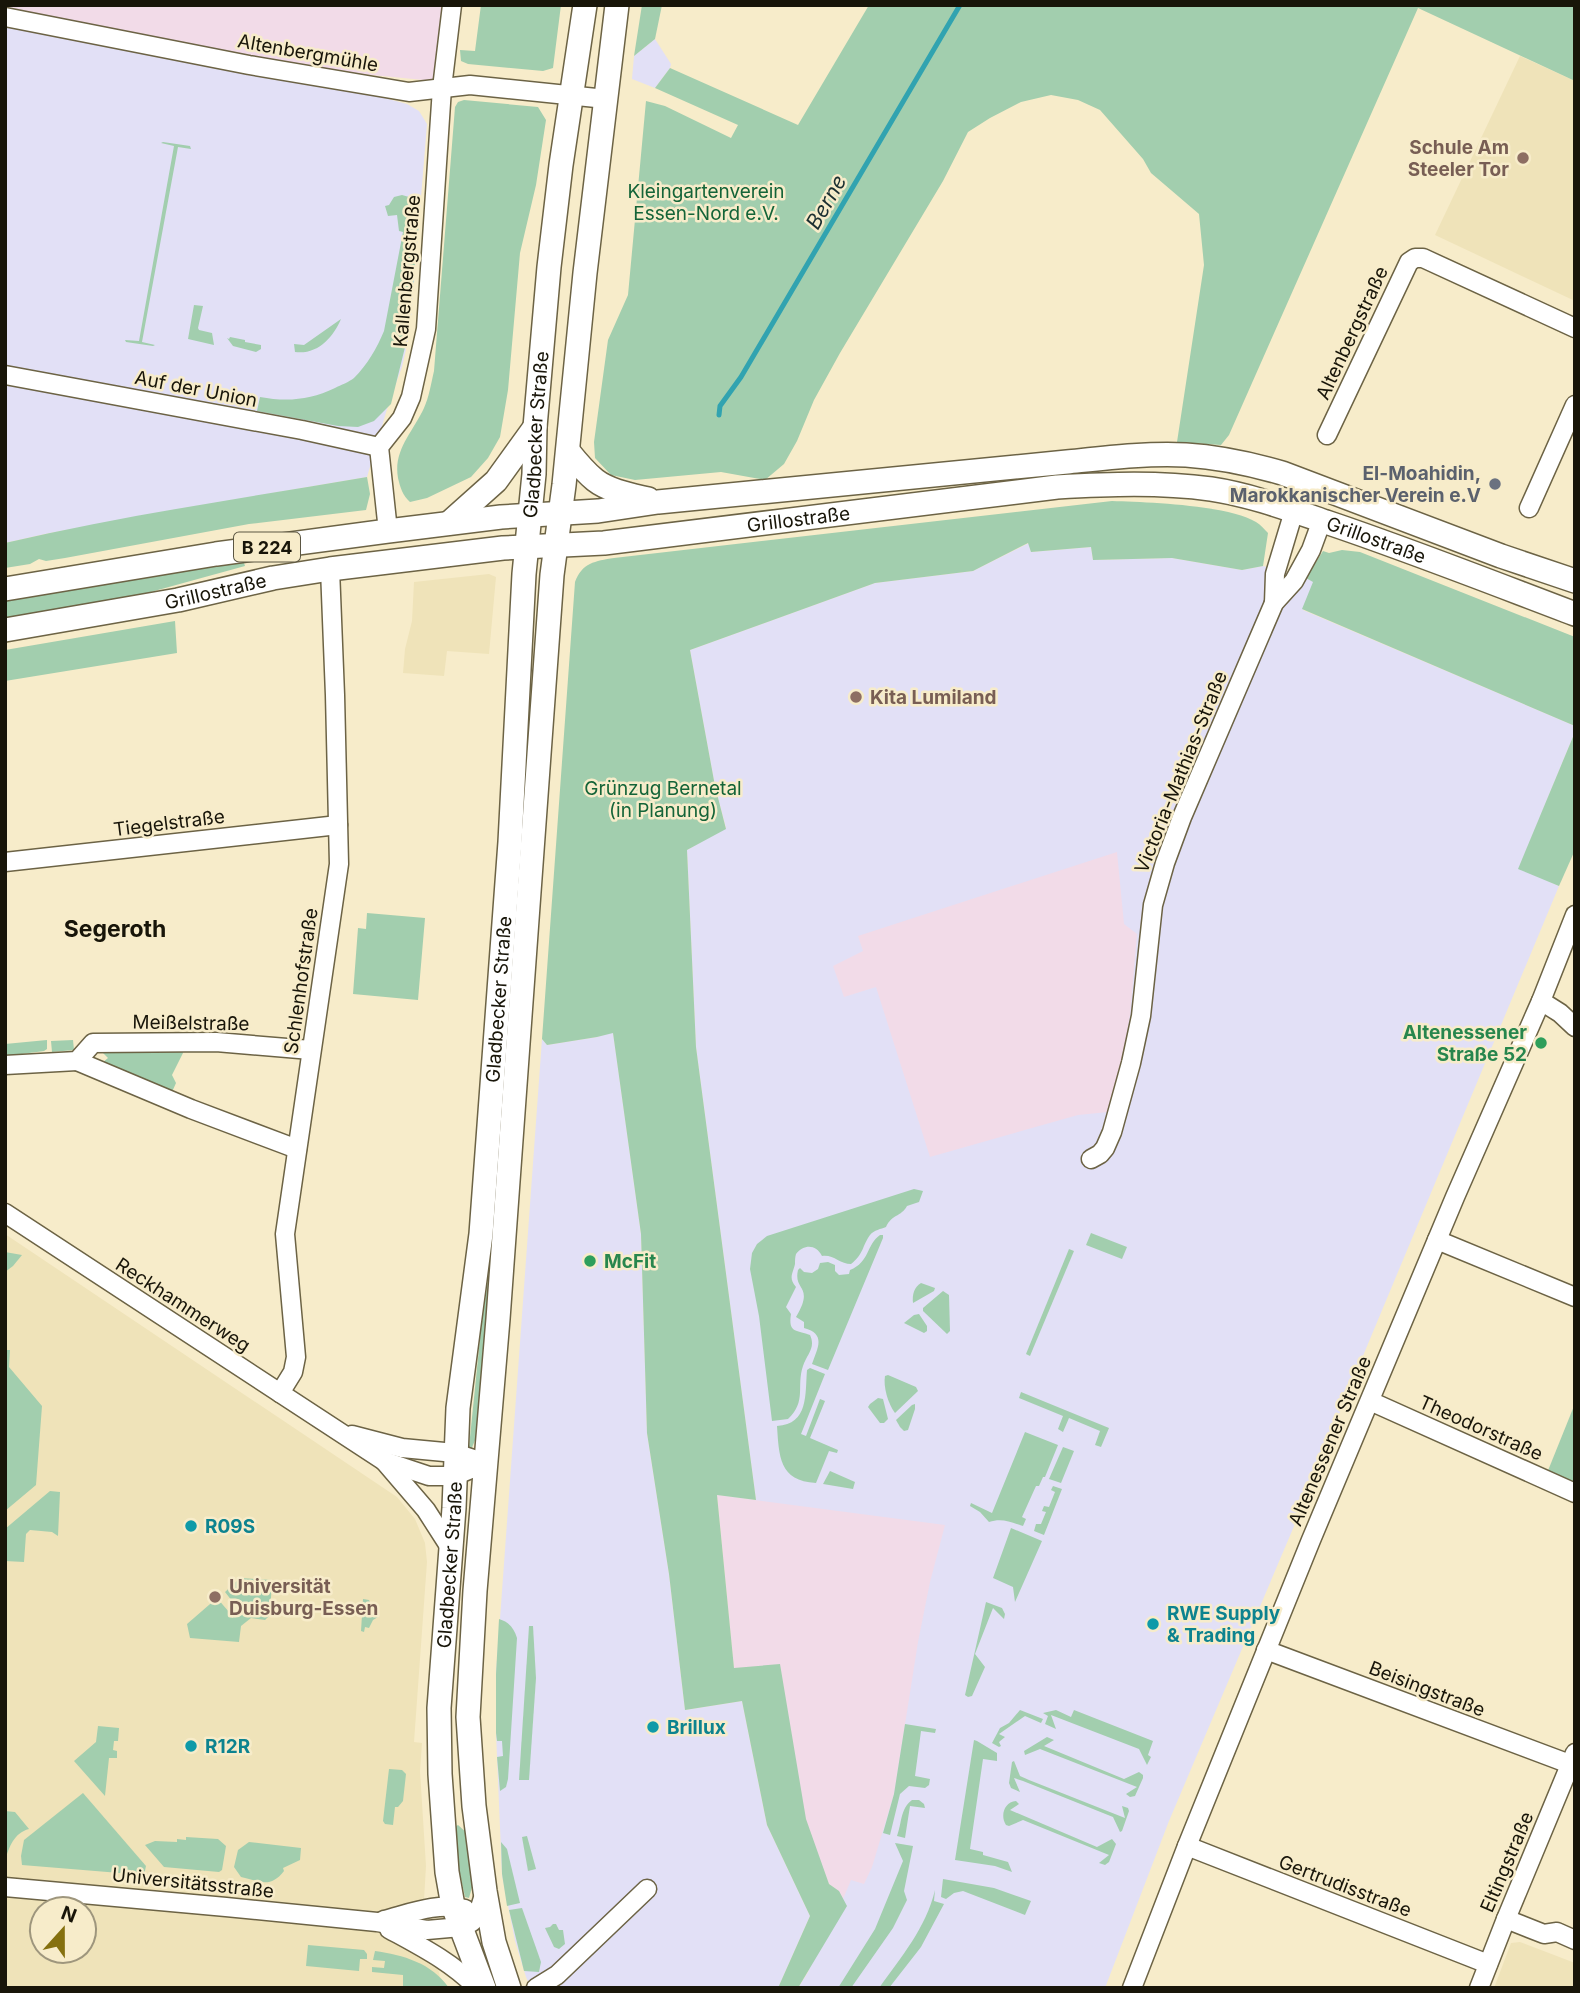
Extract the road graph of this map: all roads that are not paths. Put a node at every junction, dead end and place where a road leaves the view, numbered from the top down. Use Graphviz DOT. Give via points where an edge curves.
graph roads {
  1 [pos="8,5"];
  2 [pos="452,5"];
  3 [pos="585,5"];
  4 [pos="617,5"];
  5 [pos="5,15"];
  6 [pos="442,88"];
  7 [pos="572,96"];
  8 [pos="606,99"];
  9 [pos="1575,328"];
  10 [pos="5,375"];
  11 [pos="1575,405"];
  12 [pos="536,427"];
  13 [pos="1327,435"];
  14 [pos="379,447"];
  15 [pos="568,451"];
  16 [pos="658,502"];
  17 [pos="1529,508"];
  18 [pos="1294,511"];
  19 [pos="561,514"];
  20 [pos="530,516"];
  21 [pos="1322,520"];
  22 [pos="449,523"];
  23 [pos="388,530"];
  24 [pos="556,545"];
  25 [pos="527,547"];
  26 [pos="330,569"];
  27 [pos="1575,581"];
  28 [pos="5,589"];
  29 [pos="1274,603"];
  30 [pos="1575,614"];
  31 [pos="5,630"];
  32 [pos="338,825"];
  33 [pos="5,862"];
  34 [pos="1575,915"];
  35 [pos="1541,1002"];
  36 [pos="1575,1027"];
  37 [pos="311,1050"];
  38 [pos="77,1061"];
  39 [pos="5,1065"];
  40 [pos="298,1149"];
  41 [pos="1091,1159"];
  42 [pos="5,1213"];
  43 [pos="1437,1240"];
  44 [pos="1575,1297"];
  45 [pos="280,1393"];
  46 [pos="1370,1401"];
  47 [pos="338,1431"];
  48 [pos="455,1453"];
  49 [pos="384,1461"];
  50 [pos="486,1463"];
  51 [pos="454,1476"];
  52 [pos="1575,1493"];
  53 [pos="451,1549"];
  54 [pos="1266,1650"];
  55 [pos="1573,1761"];
  56 [pos="440,1774"];
  57 [pos="474,1806"];
  58 [pos="1187,1846"];
  59 [pos="5,1887"];
  60 [pos="647,1889"];
  61 [pos="485,1891"];
  62 [pos="464,1917"];
  63 [pos="1506,1919"];
  64 [pos="377,1922"];
  65 [pos="1575,1940"];
  66 [pos="495,1942"];
  67 [pos="1488,1964"];
  68 [pos="477,1988"];
  69 [pos="484,1988"];
  70 [pos="509,1988"];
  71 [pos="536,1988"];
  72 [pos="1132,1988"];
  73 [pos="1479,1988"];
  1 -- 5 [label="street"];
  2 -- 6 [label="street, Kallenbergstraße"];
  3 -- 7 [label="main road, Gladbecker Straße"];
  4 -- 8 [label="main road, Gladbecker Straße"];
  5 -- 6 [label="street, Altenbergmühle" via="395,90"];
  6 -- 7 [label="street, Altenbergmühle" via="470,85"];
  6 -- 14 [label="street, Kallenbergstraße" via="426,329 411,397 402,418"];
  7 -- 8 [label="street, Altenbergmühle"];
  7 -- 12 [label="main road, Gladbecker Straße" via="549,267"];
  8 -- 15 [label="main road, Gladbecker Straße"];
  9 -- 13 [label="street, Altenbergstraße" via="1415,258 1409,262"];
  10 -- 14 [label="street, Auf der Union"];
  11 -- 17 [label="street"];
  12 -- 20 [label="main road, Gladbecker Straße"];
  12 -- 22 [label="main road" via="496,481"];
  14 -- 23 [label="street"];
  15 -- 16 [label="main road" via="603,485"];
  15 -- 19 [label="main road, Gladbecker Straße"];
  16 -- 19 [label="main road, Grillostraße"];
  16 -- 27 [label="main road, Grillostraße" via="1104,458 1186,455 1282,473"];
  18 -- 21 [label="main road, Grillostraße"];
  18 -- 24 [label="main road, Grillostraße" via="1214,490 1121,483 604,544"];
  18 -- 29 [label="street, Victoria-Mathias-Straße" via="1275,574"];
  19 -- 20 [label="main road, Grillostraße / B 224"];
  19 -- 24 [label="main road, Gladbecker Straße"];
  20 -- 22 [label="main road, Grillostraße / B 224"];
  20 -- 25 [label="main road, Gladbecker Straße"];
  21 -- 29 [label="street, Victoria-Mathias-Straße" via="1294,582"];
  21 -- 30 [label="main road, Grillostraße"];
  22 -- 23 [label="main road, Grillostraße / B 224"];
  23 -- 28 [label="main road, Grillostraße / B 224"];
  24 -- 25 [label="main road, Grillostraße / B 224"];
  24 -- 50 [label="main road, Gladbecker Straße"];
  25 -- 26 [label="main road, Grillostraße / B 224"];
  25 -- 48 [label="main road, Gladbecker Straße" via="481,1234"];
  26 -- 31 [label="main road, Grillostraße / B 224"];
  26 -- 32 [label="street, Schlenhofstraße"];
  29 -- 41 [label="street, Victoria-Mathias-Straße" via="1165,863 1153,905 1141,1016 1128,1076 1105,1148"];
  32 -- 33 [label="street, Tiegelstraße"];
  32 -- 37 [label="street, Schlenhofstraße" via="339,864"];
  34 -- 35 [label="street, Altenessener Straße"];
  35 -- 36 [label="street"];
  35 -- 43 [label="street, Altenessener Straße"];
  37 -- 38 [label="street, Meißelstraße" via="216,1042 93,1043"];
  37 -- 40 [label="street, Schlenhofstraße"];
  38 -- 39 [label="street"];
  38 -- 40 [label="street"];
  40 -- 45 [label="street, Schlenhofstraße" via="285,1234 296,1357"];
  42 -- 45 [label="street, Reckhammerweg"];
  43 -- 44 [label="street"];
  43 -- 46 [label="street, Altenessener Straße"];
  45 -- 47 [label="street, Reckhammerweg"];
  46 -- 52 [label="street, Theodorstraße"];
  46 -- 54 [label="street, Altenessener Straße"];
  47 -- 48 [label="street, Reckhammerweg" via="402,1448"];
  47 -- 49 [label="street, Reckhammerweg"];
  48 -- 50 [label="street, Reckhammerweg"];
  48 -- 51 [label="main road, Gladbecker Straße"];
  49 -- 51 [label="street, Reckhammerweg" via="429,1476"];
  49 -- 53 [label="street, Reckhammerweg" via="426,1510"];
  50 -- 51 [label="street, Reckhammerweg"];
  50 -- 57 [label="main road, Gladbecker Straße" via="468,1717"];
  51 -- 53 [label="main road, Gladbecker Straße"];
  53 -- 56 [label="main road, Gladbecker Straße" via="439,1708"];
  54 -- 55 [label="street, Beisingstraße"];
  54 -- 58 [label="street, Altenessener Straße"];
  55 -- 63 [label="street, Eltingstraße"];
  56 -- 57 [label="main road" via="457,1798"];
  56 -- 62 [label="main road, Gladbecker Straße" via="447,1871"];
  57 -- 61 [label="main road, Gladbecker Straße"];
  58 -- 67 [label="street, Gertrudisstraße"];
  58 -- 72 [label="street, Altenessener Straße"];
  59 -- 64 [label="street, Universitätsstraße"];
  60 -- 71 [label="street" via="557,1975"];
  61 -- 62 [label="street"];
  61 -- 66 [label="main road, Gladbecker Straße"];
  62 -- 64 [label="street, Universitätsstraße" via="431,1907"];
  62 -- 66 [label="street"];
  62 -- 69 [label="main road, Gladbecker Straße"];
  63 -- 65 [label="street"];
  63 -- 67 [label="street, Eltingstraße"];
  64 -- 68 [label="street, Universitätsstraße" via="425,1948"];
  66 -- 70 [label="main road, Gladbecker Straße"];
  67 -- 73 [label="street, Eltingstraße"];
}
